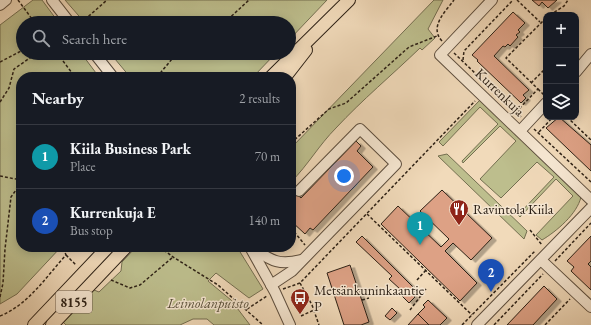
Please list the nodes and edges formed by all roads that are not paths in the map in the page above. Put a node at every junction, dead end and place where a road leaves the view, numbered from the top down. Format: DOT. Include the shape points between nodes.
graph roads {
  1 [pos="6,0"];
  2 [pos="52,0"];
  3 [pos="349,0"];
  4 [pos="492,0"];
  5 [pos="0,5"];
  6 [pos="65,16"];
  7 [pos="333,16"];
  8 [pos="296,52"];
  9 [pos="591,54"];
  10 [pos="100,60"];
  11 [pos="288,60"];
  12 [pos="588,65"];
  13 [pos="579,70"];
  14 [pos="109,72"];
  15 [pos="276,72"];
  16 [pos="289,72"];
  17 [pos="543,106"];
  18 [pos="520,131"];
  19 [pos="299,191"];
  20 [pos="591,200"];
  21 [pos="591,208"];
  22 [pos="103,252"];
  23 [pos="121,252"];
  24 [pos="253,252"];
  25 [pos="258,252"];
  26 [pos="301,260"];
  27 [pos="541,260"];
  28 [pos="273,289"];
  29 [pos="591,307"];
  30 [pos="34,325"];
  31 [pos="52,325"];
  32 [pos="290,325"];
  33 [pos="477,325"];
  1 -- 5 [label="street"];
  2 -- 6 [label="street"];
  3 -- 7 [label="main road"];
  4 -- 18 [label="street, Kurrenkuja" via="444,51 481,94"];
  7 -- 8 [label="main road"];
  7 -- 16 [label="main road"];
  9 -- 12 [label="street"];
  10 -- 14 [label="street"];
  11 -- 15 [label="main road"];
  12 -- 13 [label="street"];
  17 -- 18 [label="street"];
  18 -- 20 [label="street, Kurrenkuja"];
  19 -- 26 [label="street" via="360,130 396,164"];
  21 -- 27 [label="street"];
  22 -- 30 [label="main road, 8155"];
  23 -- 31 [label="main road, 8155"];
  24 -- 28 [label="street"];
  25 -- 26 [label="street" via="274,262 287,264"];
  26 -- 28 [label="street"];
  27 -- 29 [label="street"];
  27 -- 33 [label="street"];
  28 -- 32 [label="street"];
}
